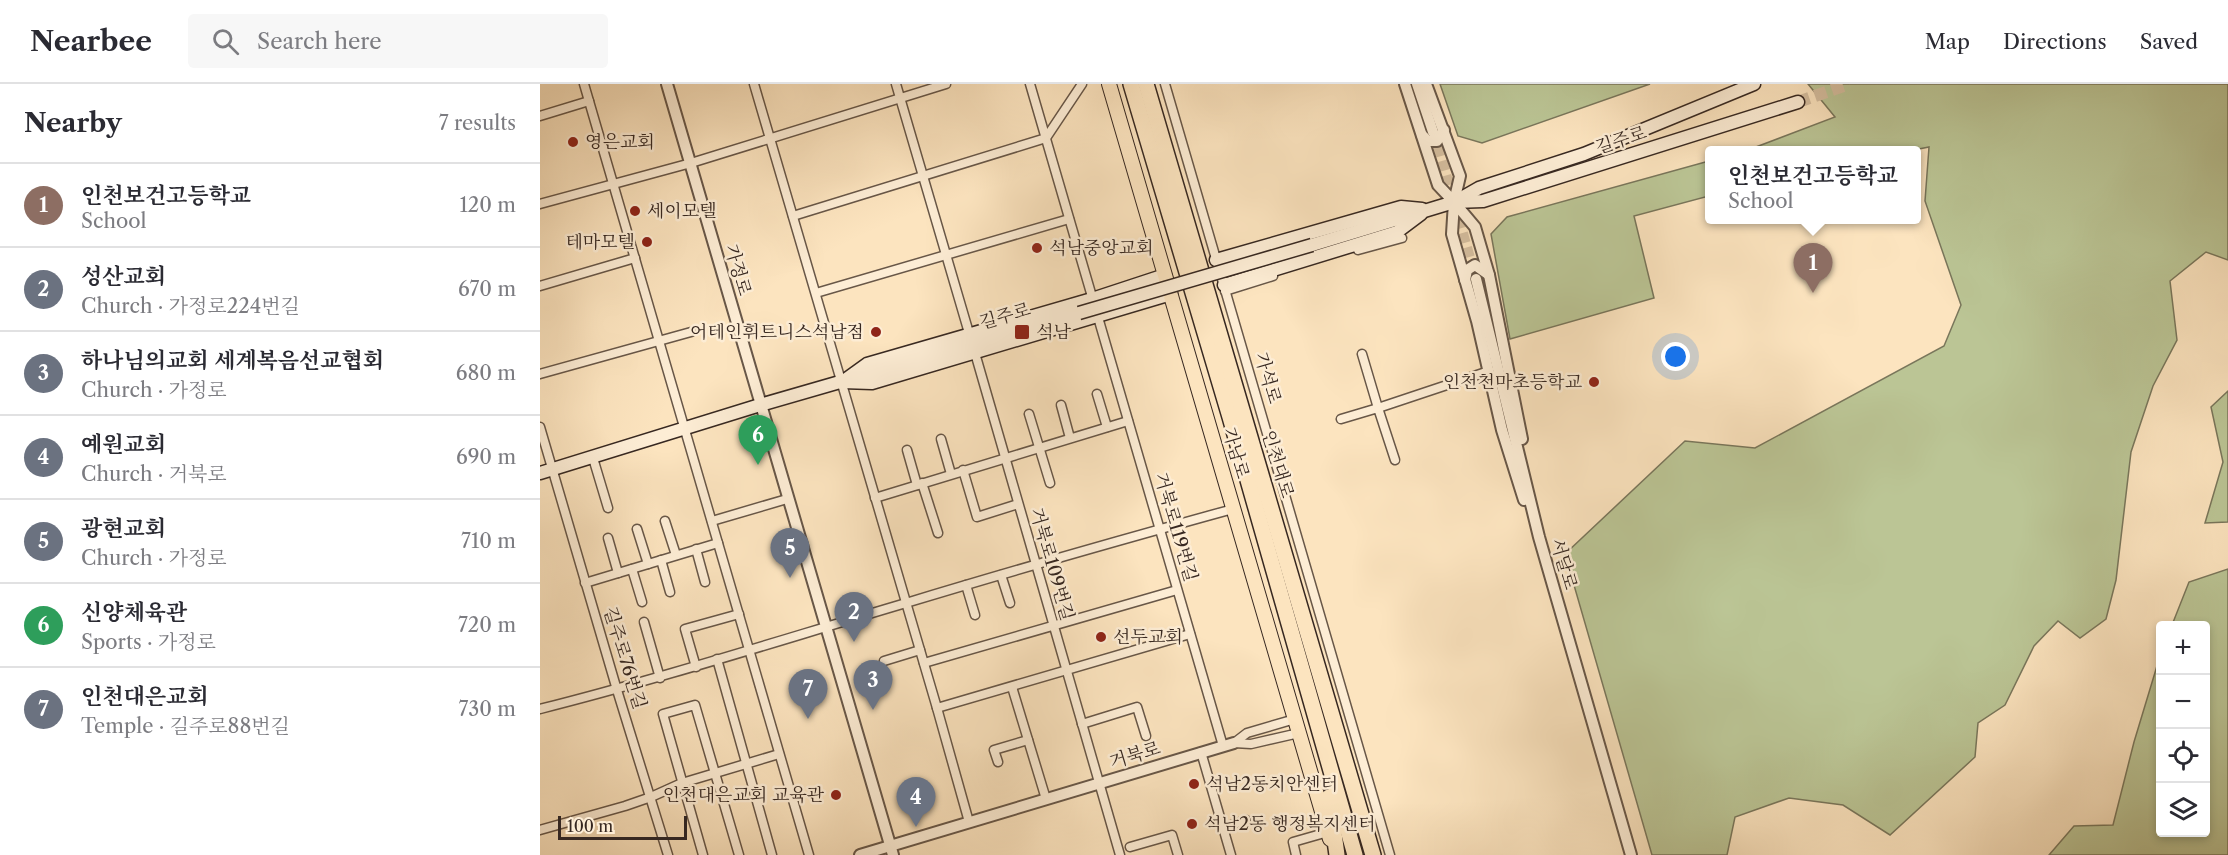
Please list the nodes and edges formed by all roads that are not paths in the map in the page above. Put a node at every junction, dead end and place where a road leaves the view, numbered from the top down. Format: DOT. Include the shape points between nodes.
graph roads {
  1 [pos="584,84"];
  2 [pos="667,84"];
  3 [pos="754,84"];
  4 [pos="896,84"];
  5 [pos="946,84"];
  6 [pos="1030,84"];
  7 [pos="1082,84"];
  8 [pos="1109,84"];
  9 [pos="1131,84"];
  10 [pos="1146,84"];
  11 [pos="1165,84"];
  12 [pos="1406,84"];
  13 [pos="1417,84"];
  14 [pos="1426,84"];
  15 [pos="1754,84"];
  16 [pos="900,99"];
  17 [pos="589,101"];
  18 [pos="1798,102"];
  19 [pos="540,116"];
  20 [pos="1439,131"];
  21 [pos="1422,135"];
  22 [pos="1046,138"];
  23 [pos="771,139"];
  24 [pos="691,163"];
  25 [pos="923,176"];
  26 [pos="614,184"];
  27 [pos="1454,202"];
  28 [pos="540,204"];
  29 [pos="1426,210"];
  30 [pos="793,216"];
  31 [pos="1069,219"];
  32 [pos="1402,238"];
  33 [pos="945,255"];
  34 [pos="635,258"];
  35 [pos="1216,260"];
  36 [pos="1165,275"];
  37 [pos="1490,275"];
  38 [pos="1471,280"];
  39 [pos="540,286"];
  40 [pos="1224,288"];
  41 [pos="816,293"];
  42 [pos="1171,294"];
  43 [pos="1092,299"];
  44 [pos="1098,317"];
  45 [pos="691,332"];
  46 [pos="969,333"];
  47 [pos="659,341"];
  48 [pos="975,353"];
  49 [pos="1362,354"];
  50 [pos="1489,371"];
  51 [pos="540,374"];
  52 [pos="842,382"];
  53 [pos="1097,394"];
  54 [pos="760,405"];
  55 [pos="1061,405"];
  56 [pos="1378,408"];
  57 [pos="1029,414"];
  58 [pos="1341,419"];
  59 [pos="1128,421"];
  60 [pos="540,427"];
  61 [pos="1107,427"];
  62 [pos="685,429"];
  63 [pos="1070,438"];
  64 [pos="941,440"];
  65 [pos="1038,447"];
  66 [pos="907,450"];
  67 [pos="1004,457"];
  68 [pos="593,458"];
  69 [pos="1395,460"];
  70 [pos="553,470"];
  71 [pos="963,470"];
  72 [pos="540,474"];
  73 [pos="951,474"];
  74 [pos="1050,483"];
  75 [pos="920,484"];
  76 [pos="876,498"];
  77 [pos="788,499"];
  78 [pos="1018,504"];
  79 [pos="608,508"];
  80 [pos="1233,509"];
  81 [pos="665,521"];
  82 [pos="712,521"];
  83 [pos="637,529"];
  84 [pos="1161,529"];
  85 [pos="938,533"];
  86 [pos="1539,537"];
  87 [pos="608,538"];
  88 [pos="718,543"];
  89 [pos="696,549"];
  90 [pos="676,555"];
  91 [pos="661,560"];
  92 [pos="648,564"];
  93 [pos="1035,565"];
  94 [pos="632,569"];
  95 [pos="618,573"];
  96 [pos="1001,575"];
  97 [pos="705,582"];
  98 [pos="585,583"];
  99 [pos="966,585"];
  100 [pos="1177,590"];
  101 [pos="670,592"];
  102 [pos="642,602"];
  103 [pos="906,603"];
  104 [pos="1010,603"];
  105 [pos="739,614"];
  106 [pos="975,615"];
  107 [pos="644,622"];
  108 [pos="1053,625"];
  109 [pos="825,627"];
  110 [pos="1190,634"];
  111 [pos="749,650"];
  112 [pos="920,650"];
  113 [pos="717,659"];
  114 [pos="884,661"];
  115 [pos="924,663"];
  116 [pos="696,667"];
  117 [pos="1066,671"];
  118 [pos="660,678"];
  119 [pos="1012,687"];
  120 [pos="617,690"];
  121 [pos="938,708"];
  122 [pos="540,709"];
  123 [pos="1295,719"];
  124 [pos="1082,724"];
  125 [pos="1318,732"];
  126 [pos="1299,733"];
  127 [pos="1146,736"];
  128 [pos="1028,740"];
  129 [pos="1229,745"];
  130 [pos="1201,752"];
  131 [pos="779,754"];
  132 [pos="998,762"];
  133 [pos="746,764"];
  134 [pos="716,773"];
  135 [pos="682,783"];
  136 [pos="1099,783"];
  137 [pos="651,797"];
  138 [pos="1046,799"];
  139 [pos="1363,817"];
  140 [pos="1246,820"];
  141 [pos="969,822"];
  142 [pos="1223,828"];
  143 [pos="540,830"];
  144 [pos="1328,832"];
  145 [pos="1130,847"];
  146 [pos="892,850"];
  147 [pos="668,855"];
  148 [pos="703,855"];
  149 [pos="739,855"];
  150 [pos="772,855"];
  151 [pos="809,855"];
  152 [pos="860,855"];
  153 [pos="1120,855"];
  154 [pos="1178,855"];
  155 [pos="1231,855"];
  156 [pos="1296,855"];
  157 [pos="1336,855"];
  158 [pos="1355,855"];
  159 [pos="1373,855"];
  160 [pos="1379,855"];
  161 [pos="1390,855"];
  162 [pos="1631,855"];
  1 -- 17 [label="street"];
  2 -- 24 [label="street, 가정로"];
  3 -- 23 [label="street"];
  4 -- 16 [label="street"];
  5 -- 16 [label="street"];
  6 -- 22 [label="street, 거북로119번길"];
  7 -- 22 [label="street"];
  8 -- 36 [label="main road, 가남로"];
  9 -- 125 [label="highway, 인천대로"];
  10 -- 139 [label="highway, 인천대로"];
  11 -- 35 [label="street, 가석로"];
  12 -- 21 [label="street"];
  13 -- 20 [label="street"];
  14 -- 20 [label="street"];
  15 -- 27 [label="main road, 길주로" via="1584,154 1479,188"];
  16 -- 23 [label="street"];
  16 -- 25 [label="street"];
  17 -- 19 [label="street"];
  17 -- 26 [label="street"];
  18 -- 27 [label="main road, 길주로" via="1483,201"];
  20 -- 21 [label="street" via="1437,141 1428,141"];
  20 -- 27 [label="street" via="1460,177"];
  21 -- 27 [label="street" via="1438,185"];
  22 -- 25 [label="street"];
  22 -- 31 [label="street, 거북로119번길"];
  23 -- 24 [label="street"];
  23 -- 30 [label="street"];
  24 -- 26 [label="street"];
  24 -- 54 [label="street, 가정로"];
  25 -- 30 [label="street"];
  25 -- 33 [label="street"];
  26 -- 28 [label="street"];
  26 -- 34 [label="street"];
  27 -- 29 [label="main road, 길주로"];
  27 -- 37 [label="street" via="1475,227"];
  27 -- 38 [label="street" via="1452,234"];
  29 -- 35 [label="main road, 길주로" via="1401,207"];
  29 -- 40 [label="main road, 길주로" via="1397,232"];
  29 -- 52 [label="main road, 길주로, bridge"];
  30 -- 41 [label="street"];
  31 -- 33 [label="street"];
  31 -- 43 [label="street, 거북로119번길"];
  32 -- 40 [label="street"];
  33 -- 41 [label="street"];
  33 -- 46 [label="street"];
  34 -- 39 [label="street"];
  34 -- 47 [label="street"];
  35 -- 40 [label="street, 가석로"];
  36 -- 42 [label="main road, 가남로"];
  36 -- 43 [label="main road"];
  37 -- 38 [label="street" via="1475,265 1467,270"];
  37 -- 86 [label="street"];
  38 -- 50 [label="street"];
  38 -- 86 [label="street, 서달로"];
  40 -- 161 [label="street, 가석로"];
  41 -- 52 [label="street"];
  42 -- 44 [label="main road"];
  42 -- 80 [label="main road, 가남로"];
  43 -- 44 [label="street, 거북로119번길"];
  43 -- 46 [label="main road"];
  44 -- 48 [label="main road"];
  44 -- 59 [label="street, 거북로119번길"];
  45 -- 47 [label="street"];
  46 -- 52 [label="main road" via="867,364"];
  47 -- 51 [label="street"];
  47 -- 62 [label="street"];
  48 -- 52 [label="main road" via="872,383"];
  48 -- 67 [label="street, 거북로109번길"];
  49 -- 56 [label="street"];
  50 -- 56 [label="street"];
  50 -- 86 [label="street" via="1508,454"];
  52 -- 54 [label="main road, 길주로"];
  52 -- 76 [label="street"];
  53 -- 61 [label="street"];
  54 -- 62 [label="main road, 길주로"];
  54 -- 77 [label="street, 가정로"];
  55 -- 63 [label="street"];
  56 -- 58 [label="street"];
  56 -- 69 [label="street"];
  57 -- 65 [label="street"];
  59 -- 61 [label="street"];
  59 -- 84 [label="street, 거북로119번길"];
  60 -- 70 [label="street, 길주로76번길"];
  61 -- 63 [label="street"];
  62 -- 68 [label="main road, 길주로"];
  62 -- 82 [label="street"];
  63 -- 65 [label="street"];
  64 -- 73 [label="street"];
  65 -- 67 [label="street"];
  65 -- 74 [label="street"];
  66 -- 75 [label="street"];
  67 -- 71 [label="street"];
  67 -- 78 [label="street, 거북로109번길"];
  68 -- 70 [label="main road, 길주로"];
  68 -- 79 [label="street"];
  70 -- 72 [label="main road, 길주로"];
  70 -- 98 [label="street, 길주로76번길"];
  71 -- 73 [label="street"];
  71 -- 78 [label="street" via="977,517"];
  73 -- 75 [label="street"];
  75 -- 76 [label="street"];
  75 -- 85 [label="street"];
  76 -- 103 [label="street"];
  77 -- 82 [label="street"];
  77 -- 109 [label="street, 가정로"];
  78 -- 93 [label="street, 거북로109번길"];
  80 -- 84 [label="street"];
  80 -- 123 [label="main road, 가남로"];
  81 -- 90 [label="street"];
  82 -- 88 [label="street"];
  83 -- 92 [label="street"];
  84 -- 93 [label="street"];
  84 -- 100 [label="street, 거북로119번길"];
  86 -- 162 [label="street, 서달로"];
  87 -- 95 [label="street"];
  88 -- 89 [label="street"];
  88 -- 105 [label="street"];
  89 -- 90 [label="street"];
  89 -- 97 [label="street"];
  90 -- 91 [label="street"];
  91 -- 92 [label="street"];
  91 -- 101 [label="street"];
  92 -- 94 [label="street"];
  93 -- 96 [label="street"];
  93 -- 108 [label="street, 거북로109번길"];
  94 -- 95 [label="street"];
  94 -- 102 [label="street"];
  95 -- 98 [label="street"];
  96 -- 99 [label="street"];
  96 -- 104 [label="street"];
  98 -- 120 [label="street, 길주로76번길"];
  99 -- 103 [label="street"];
  99 -- 106 [label="street"];
  100 -- 108 [label="street"];
  100 -- 110 [label="street, 거북로119번길"];
  103 -- 109 [label="street"];
  103 -- 112 [label="street"];
  105 -- 111 [label="street"];
  105 -- 116 [label="street" via="686,629"];
  107 -- 118 [label="street"];
  108 -- 115 [label="street"];
  108 -- 117 [label="street, 거북로109번길"];
  109 -- 111 [label="street"];
  109 -- 146 [label="street, 가정로"];
  110 -- 117 [label="street"];
  110 -- 129 [label="street, 거북로119번길"];
  111 -- 113 [label="street"];
  111 -- 131 [label="street"];
  112 -- 114 [label="street"];
  112 -- 115 [label="street"];
  113 -- 116 [label="street"];
  113 -- 133 [label="street"];
  115 -- 121 [label="street"];
  116 -- 118 [label="street"];
  117 -- 119 [label="street"];
  117 -- 124 [label="street, 거북로109번길"];
  118 -- 120 [label="street"];
  119 -- 121 [label="street"];
  119 -- 128 [label="street"];
  120 -- 122 [label="street"];
  120 -- 137 [label="street, 길주로76번길"];
  121 -- 141 [label="street"];
  123 -- 126 [label="main road, 가남로"];
  123 -- 129 [label="street" via="1247,732"];
  124 -- 127 [label="street, 거북로" via="1137,707"];
  124 -- 136 [label="street, 거북로109번길"];
  125 -- 157 [label="highway"];
  125 -- 158 [label="highway, 인천대로"];
  126 -- 129 [label="street"];
  126 -- 144 [label="main road, 가남로"];
  128 -- 132 [label="street" via="994,750"];
  128 -- 138 [label="street"];
  129 -- 130 [label="street, 거북로"];
  130 -- 136 [label="street, 거북로"];
  130 -- 142 [label="street"];
  131 -- 133 [label="street"];
  131 -- 151 [label="street"];
  133 -- 134 [label="street"];
  133 -- 150 [label="street"];
  134 -- 135 [label="street"];
  134 -- 135 [label="street" via="695,705 663,714"];
  134 -- 149 [label="street"];
  135 -- 137 [label="street"];
  135 -- 148 [label="street"];
  136 -- 138 [label="street, 거북로"];
  136 -- 153 [label="street, 거북로109번길"];
  137 -- 143 [label="street"];
  137 -- 147 [label="street, 길주로76번길"];
  138 -- 141 [label="street, 거북로"];
  139 -- 159 [label="highway, 인천대로"];
  139 -- 160 [label="highway"];
  140 -- 142 [label="street"];
  141 -- 146 [label="street, 거북로"];
  142 -- 155 [label="street"];
  144 -- 156 [label="street" via="1293,842"];
  144 -- 157 [label="main road, 가남로"];
  145 -- 154 [label="street" via="1172,835"];
  146 -- 152 [label="street, 거북로"];
}
